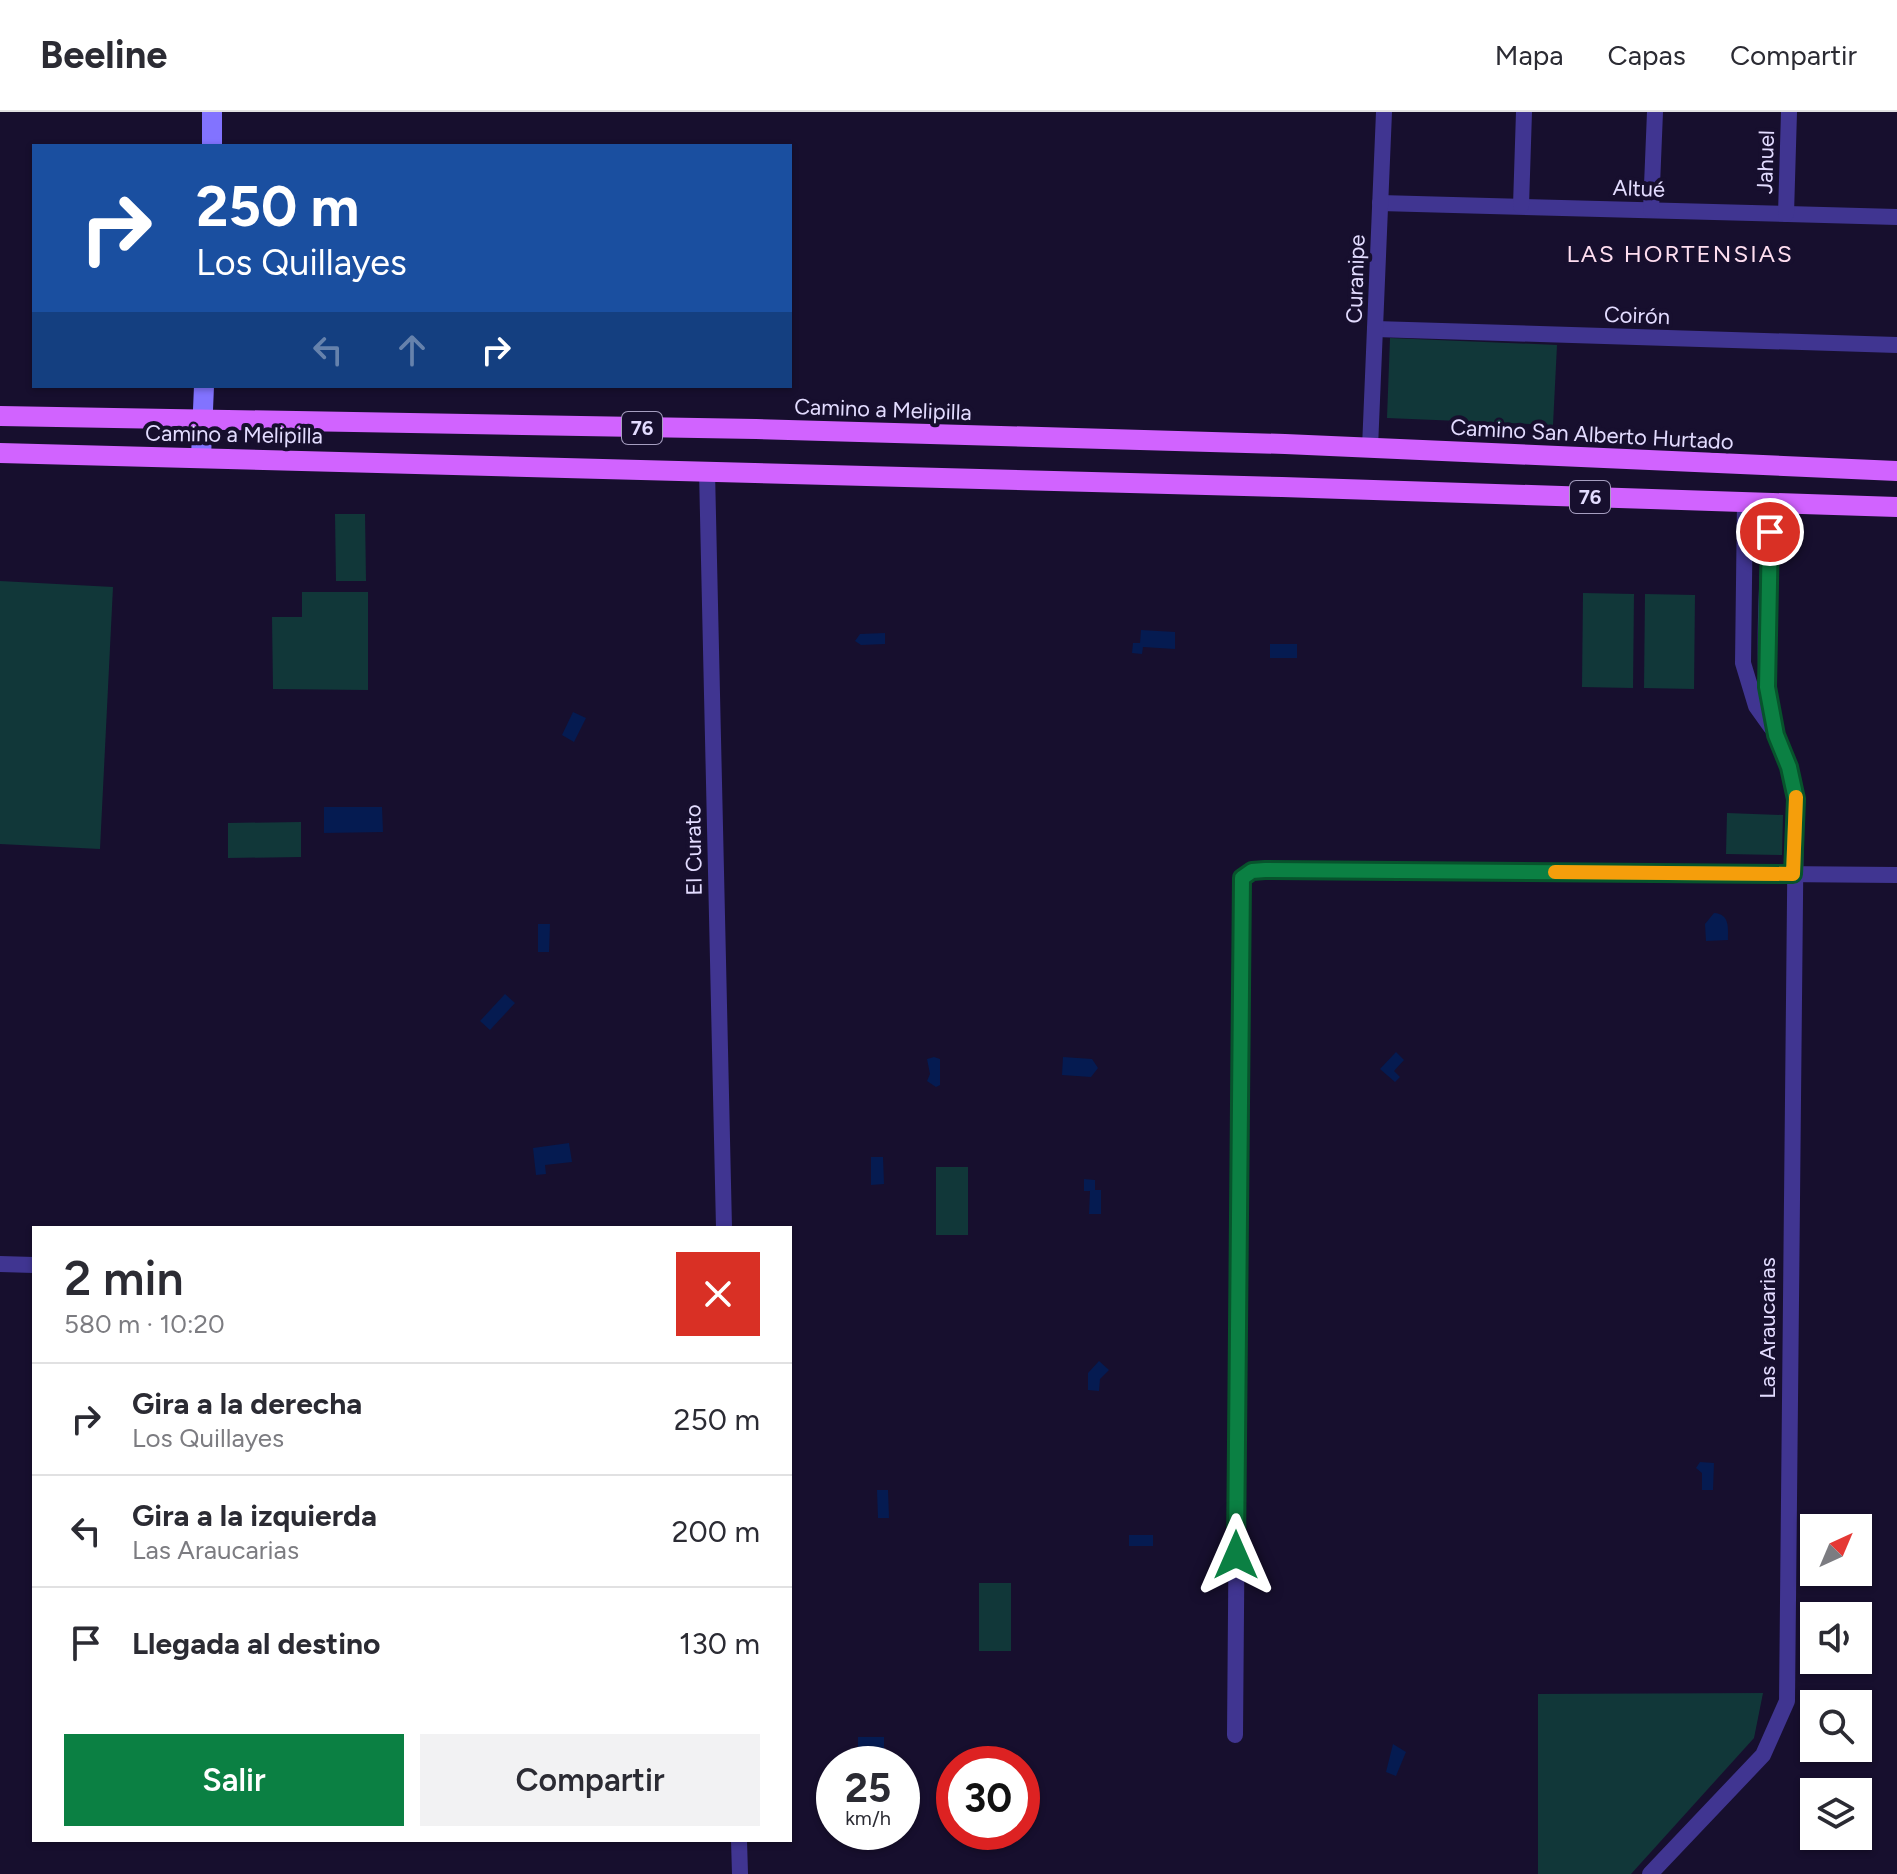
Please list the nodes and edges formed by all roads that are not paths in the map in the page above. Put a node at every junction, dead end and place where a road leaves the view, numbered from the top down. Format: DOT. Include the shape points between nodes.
graph roads {
  1 [pos="212,112"];
  2 [pos="1384,112"];
  3 [pos="1524,112"];
  4 [pos="1655,112"];
  5 [pos="1789,112"];
  6 [pos="212,144"];
  7 [pos="1380,203"];
  8 [pos="1521,206"];
  9 [pos="1651,210"];
  10 [pos="1786,214"];
  11 [pos="1897,217"];
  12 [pos="1375,329"];
  13 [pos="1897,345"];
  14 [pos="204,388"];
  15 [pos="0,416"];
  16 [pos="203,422"];
  17 [pos="1285,444"];
  18 [pos="1370,448"];
  19 [pos="0,453"];
  20 [pos="201,457"];
  21 [pos="707,471"];
  22 [pos="1897,471"];
  23 [pos="1745,502"];
  24 [pos="1771,503"];
  25 [pos="1897,507"];
  26 [pos="1776,735"];
  27 [pos="1793,874"];
  28 [pos="1897,875"];
  29 [pos="724,1226"];
  30 [pos="0,1264"];
  31 [pos="32,1265"];
  32 [pos="1235,1735"];
  33 [pos="739,1842"];
  34 [pos="740,1874"];
  35 [pos="1650,1874"];
  1 -- 6 [label="street"];
  2 -- 7 [label="street, Curanipe"];
  3 -- 8 [label="street"];
  4 -- 9 [label="street"];
  5 -- 10 [label="street, Jahuel"];
  7 -- 8 [label="street, Altué"];
  7 -- 12 [label="street, Curanipe"];
  8 -- 9 [label="street, Altué"];
  9 -- 10 [label="street, Altué"];
  10 -- 11 [label="street, Altué"];
  12 -- 13 [label="street, Coirón"];
  12 -- 18 [label="street, Curanipe"];
  14 -- 16 [label="street"];
  15 -- 16 [label="main road, Camino a Melipilla / 76"];
  16 -- 17 [label="main road, Camino a Melipilla / 76" via="756,429"];
  16 -- 20 [label="street"];
  17 -- 18 [label="main road, Camino San Alberto Hurtado / 76"];
  18 -- 22 [label="main road, Camino San Alberto Hurtado / 76"];
  19 -- 20 [label="main road, Camino a Melipilla / 76"];
  20 -- 21 [label="main road, Camino a Melipilla / 76"];
  21 -- 23 [label="main road, Camino a Melipilla / 76"];
  21 -- 29 [label="street, El Curato"];
  23 -- 24 [label="main road, 76"];
  23 -- 26 [label="street, Las Araucarias" via="1743,663 1756,706"];
  24 -- 25 [label="main road, 76"];
  24 -- 26 [label="street, Las Araucarias" via="1767,687"];
  26 -- 27 [label="street, Las Araucarias" via="1796,799"];
  27 -- 28 [label="street"];
  27 -- 32 [label="street" via="1252,871 1240,884"];
  27 -- 35 [label="street, Las Araucarias" via="1787,1701 1763,1755"];
  30 -- 31 [label="street"];
  33 -- 34 [label="street"];
}
